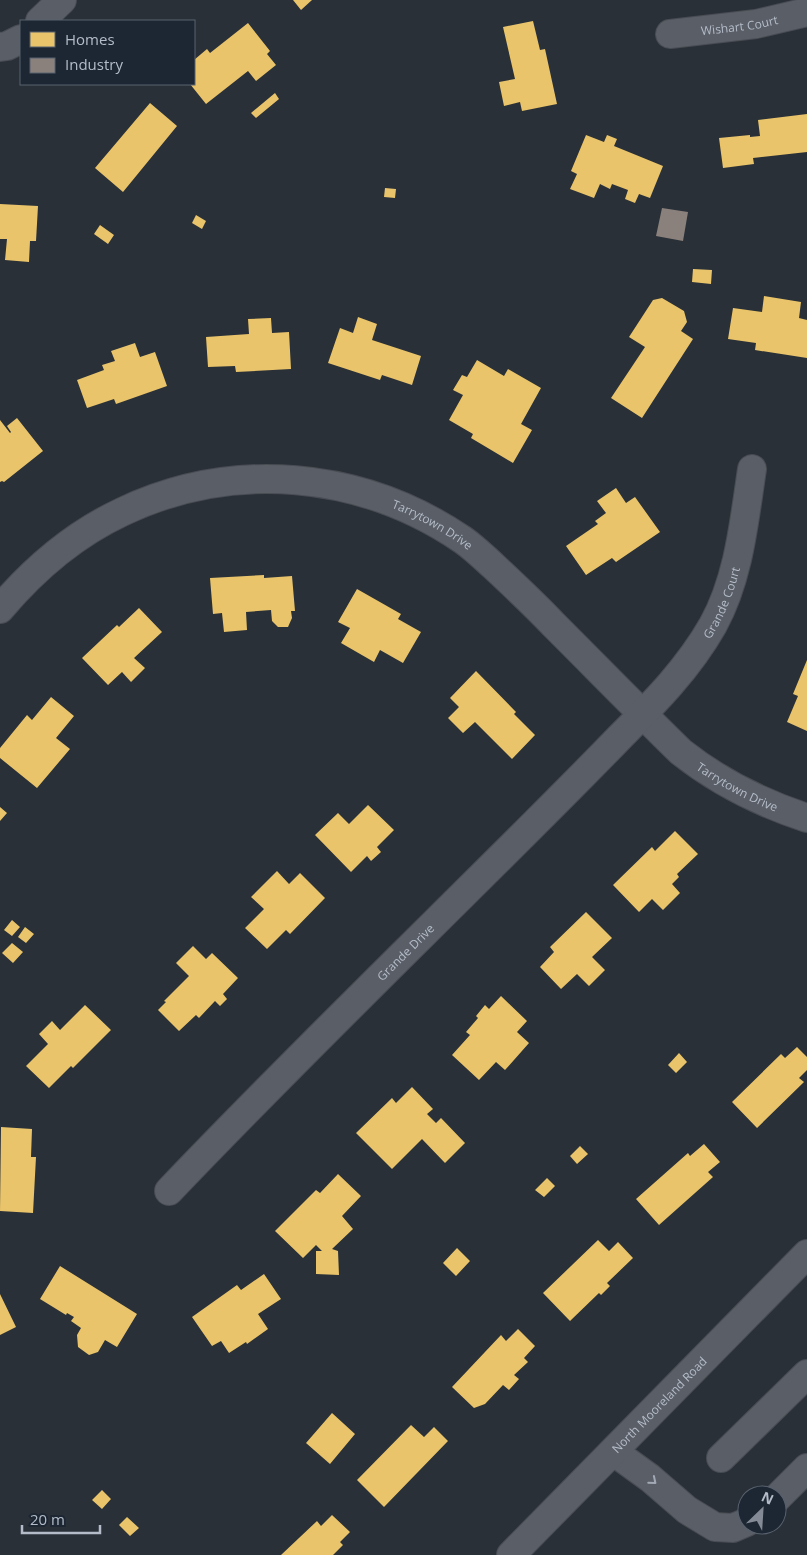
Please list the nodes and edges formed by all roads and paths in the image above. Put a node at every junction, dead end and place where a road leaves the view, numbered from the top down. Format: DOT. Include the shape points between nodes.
graph roads {
  1 [pos="62,0"];
  2 [pos="807,12"];
  3 [pos="41,20"];
  4 [pos="670,34"];
  5 [pos="20,40"];
  6 [pos="0,47"];
  7 [pos="752,469"];
  8 [pos="1,604"];
  9 [pos="643,714"];
  10 [pos="807,818"];
  11 [pos="169,1191"];
  12 [pos="804,1265"];
  13 [pos="807,1374"];
  14 [pos="614,1452"];
  15 [pos="721,1458"];
  16 [pos="807,1468"];
  17 [pos="787,1488"];
  18 [pos="737,1527"];
  19 [pos="511,1555"];
  1 -- 3 [label="street"];
  2 -- 4 [label="street, Wishart Court" via="756,24"];
  5 -- 6 [label="street"];
  7 -- 9 [label="street, Grande Court" via="739,551 725,600 695,655"];
  8 -- 9 [label="street, Tarrytown Drive" via="66,546 97,525 153,499 223,482 264,479 308,481 366,493 411,509 463,540 538,609"];
  9 -- 10 [label="street, Tarrytown Drive" via="704,770 748,795"];
  9 -- 11 [label="street, Grande Drive"];
  12 -- 14 [label="street, North Mooreland Road"];
  13 -- 15 [label="street"];
  14 -- 18 [label="street, one-way" via="687,1510 715,1527"];
  14 -- 19 [label="street, North Mooreland Road"];
  16 -- 17 [label="street"];
}
